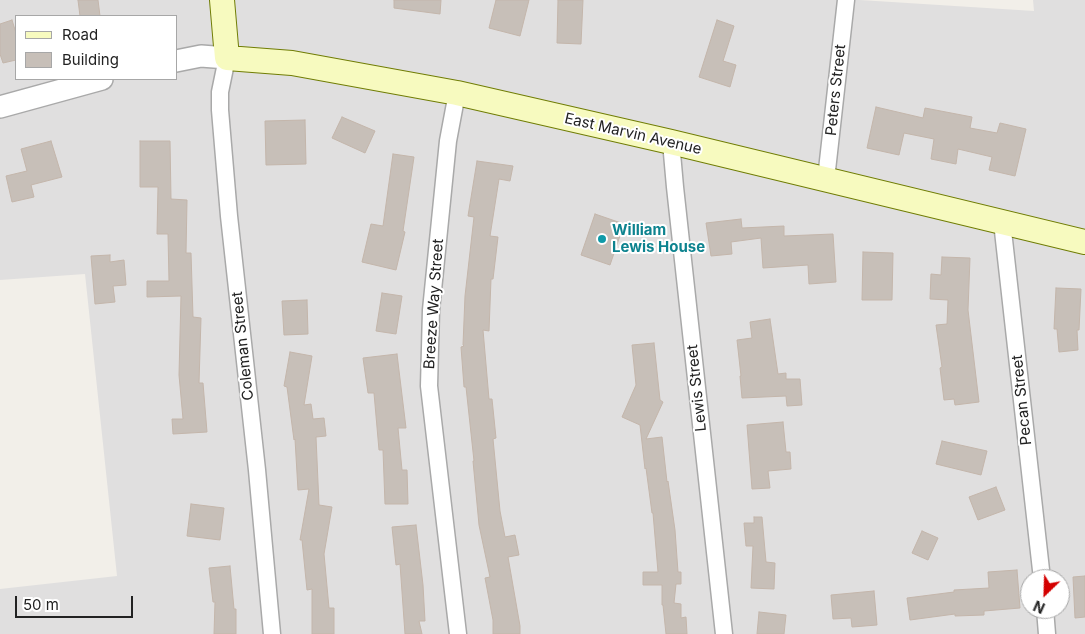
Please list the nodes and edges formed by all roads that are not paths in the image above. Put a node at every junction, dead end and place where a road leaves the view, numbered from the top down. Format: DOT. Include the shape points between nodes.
graph roads {
  1 [pos="222,0"];
  2 [pos="846,0"];
  3 [pos="227,58"];
  4 [pos="178,61"];
  5 [pos="98,80"];
  6 [pos="458,93"];
  7 [pos="0,107"];
  8 [pos="671,142"];
  9 [pos="826,179"];
  10 [pos="1002,222"];
  11 [pos="1085,242"];
  12 [pos="1041,569"];
  13 [pos="1046,619"];
  14 [pos="272,634"];
  15 [pos="458,634"];
  16 [pos="724,634"];
  17 [pos="1047,634"];
  1 -- 3 [label="main road"];
  2 -- 9 [label="street, Peters Street"];
  3 -- 4 [label="street, East Marvin Avenue" via="201,56"];
  3 -- 6 [label="main road, East Marvin Avenue" via="292,63"];
  3 -- 14 [label="street, Coleman Street" via="220,110"];
  5 -- 7 [label="street"];
  6 -- 8 [label="main road, East Marvin Avenue"];
  6 -- 15 [label="street, Breeze Way Street" via="448,141 431,310 429,386"];
  8 -- 9 [label="main road, East Marvin Avenue"];
  8 -- 16 [label="street, Lewis Street"];
  9 -- 10 [label="main road, East Marvin Avenue"];
  10 -- 11 [label="main road, East Marvin Avenue"];
  10 -- 12 [label="street, Pecan Street"];
  13 -- 17 [label="street"];
}
